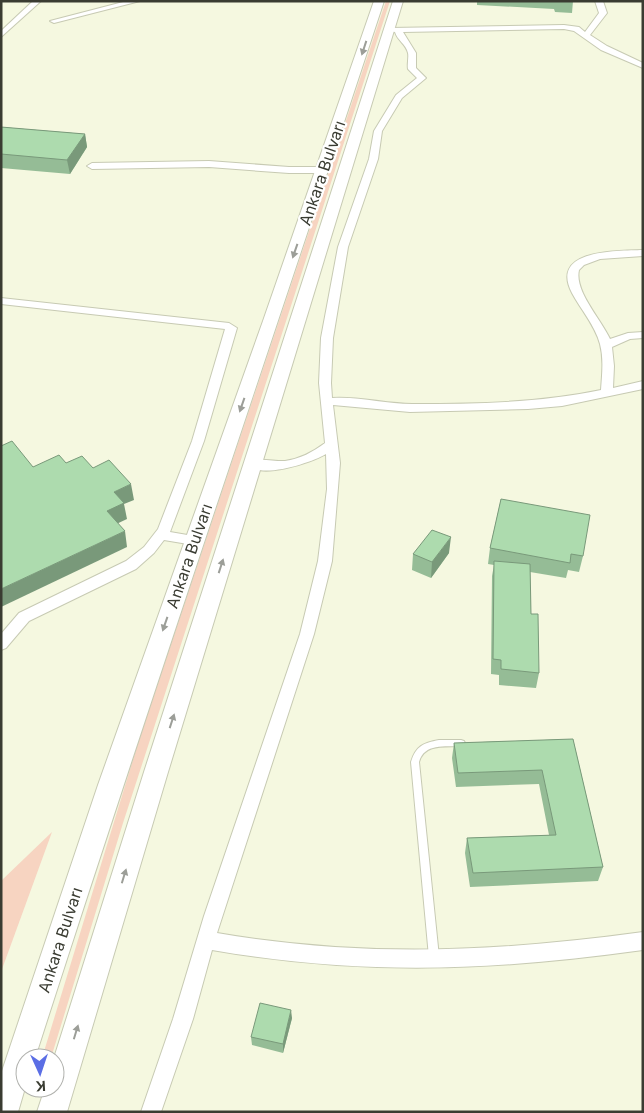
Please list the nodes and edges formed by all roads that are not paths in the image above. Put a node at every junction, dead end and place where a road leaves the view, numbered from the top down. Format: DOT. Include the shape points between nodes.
graph roads {
  1 [pos="38,1"];
  2 [pos="137,1"];
  3 [pos="379,1"];
  4 [pos="398,1"];
  5 [pos="599,1"];
  6 [pos="598,19"];
  7 [pos="54,21"];
  8 [pos="564,27"];
  9 [pos="394,30"];
  10 [pos="1,36"];
  11 [pos="586,36"];
  12 [pos="643,66"];
  13 [pos="92,166"];
  14 [pos="323,170"];
  15 [pos="643,253"];
  16 [pos="1,301"];
  17 [pos="643,335"];
  18 [pos="606,345"];
  19 [pos="643,385"];
  20 [pos="607,393"];
  21 [pos="327,402"];
  22 [pos="330,444"];
  23 [pos="253,464"];
  24 [pos="161,535"];
  25 [pos="194,540"];
  26 [pos="1,644"];
  27 [pos="466,743"];
  28 [pos="206,940"];
  29 [pos="643,941"];
  30 [pos="435,959"];
  31 [pos="3,1112"];
  32 [pos="52,1112"];
  33 [pos="152,1112"];
  1 -- 10 [label="street"];
  2 -- 7 [label="street"];
  3 -- 14 [label="main road, Ankara Bulvarı, one-way"];
  4 -- 9 [label="main road, Ankara Bulvarı"];
  5 -- 6 [label="street" via="603,12"];
  6 -- 8 [label="street"];
  6 -- 11 [label="street"];
  8 -- 9 [label="street"];
  8 -- 11 [label="street" via="576,29"];
  9 -- 21 [label="street" via="406,41 412,53 412,69 422,78 397,98 374,141 375,161 343,247 333,298 327,338"];
  9 -- 23 [label="main road, Ankara Bulvarı"];
  11 -- 12 [label="street"];
  13 -- 14 [label="street" via="209,164"];
  14 -- 25 [label="main road, Ankara Bulvarı, one-way"];
  15 -- 18 [label="street" via="587,259 575,267 572,276 576,288"];
  16 -- 24 [label="street" via="231,328 198,441"];
  17 -- 18 [label="street" via="628,336"];
  18 -- 20 [label="street"];
  19 -- 20 [label="street"];
  20 -- 21 [label="street" via="562,402 483,407 410,408"];
  21 -- 22 [label="street"];
  22 -- 23 [label="street" via="303,462 283,466"];
  22 -- 28 [label="street" via="334,489 317,595"];
  32 -- 23 [label="main road, Ankara Bulvarı, one-way"];
  24 -- 25 [label="street"];
  24 -- 26 [label="street" via="131,565 24,617"];
  25 -- 31 [label="main road, Ankara Bulvarı, one-way"];
  27 -- 30 [label="lane" via="427,745 416,754"];
  28 -- 30 [label="street" via="293,954"];
  28 -- 33 [label="street"];
  29 -- 30 [label="street" via="522,955"];
}
